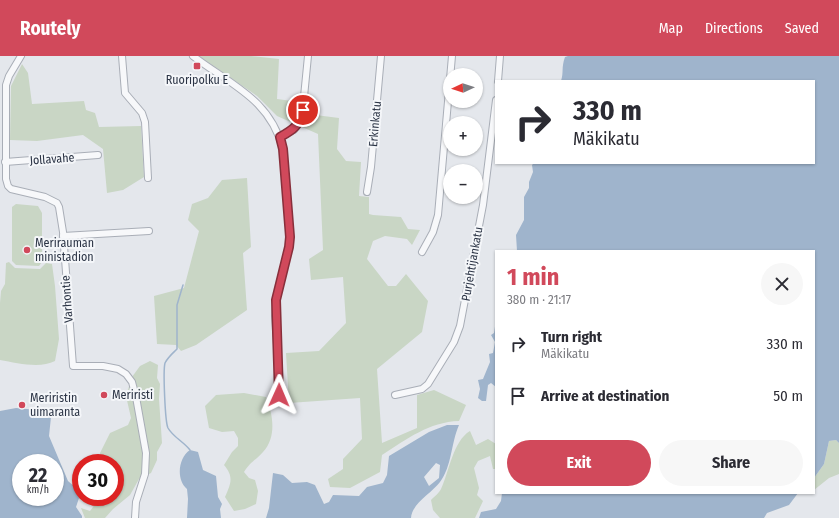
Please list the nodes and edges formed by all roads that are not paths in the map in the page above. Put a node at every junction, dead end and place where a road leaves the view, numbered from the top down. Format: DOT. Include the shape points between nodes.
graph roads {
  1 [pos="20,56"];
  2 [pos="122,56"];
  3 [pos="193,56"];
  4 [pos="308,56"];
  5 [pos="381,56"];
  6 [pos="452,56"];
  7 [pos="500,56"];
  8 [pos="498,80"];
  9 [pos="495,108"];
  10 [pos="280,137"];
  11 [pos="98,155"];
  12 [pos="5,162"];
  13 [pos="148,178"];
  14 [pos="367,192"];
  15 [pos="149,230"];
  16 [pos="63,236"];
  17 [pos="422,252"];
  18 [pos="279,395"];
  19 [pos="395,395"];
  20 [pos="135,518"];
  1 -- 12 [label="street, Varhontie" via="6,85"];
  2 -- 13 [label="street" via="125,92 138,107 144,122"];
  3 -- 10 [label="street" via="254,100 266,112"];
  4 -- 10 [label="street" via="302,117 294,130"];
  5 -- 14 [label="street, Erkinkatu"];
  6 -- 17 [label="street" via="438,215 433,232"];
  7 -- 8 [label="street"];
  9 -- 19 [label="street, Purjehtijankatu" via="482,205 457,335 428,384 422,389"];
  10 -- 18 [label="street" via="290,237 276,300"];
  11 -- 12 [label="street, Jollavahe"];
  12 -- 16 [label="street, Varhontie" via="6,179 11,189 46,197 58,203"];
  15 -- 16 [label="street"];
  16 -- 20 [label="street, Varhontie" via="73,366 118,369 132,382 136,397 146,453 145,474 136,502"];
}
